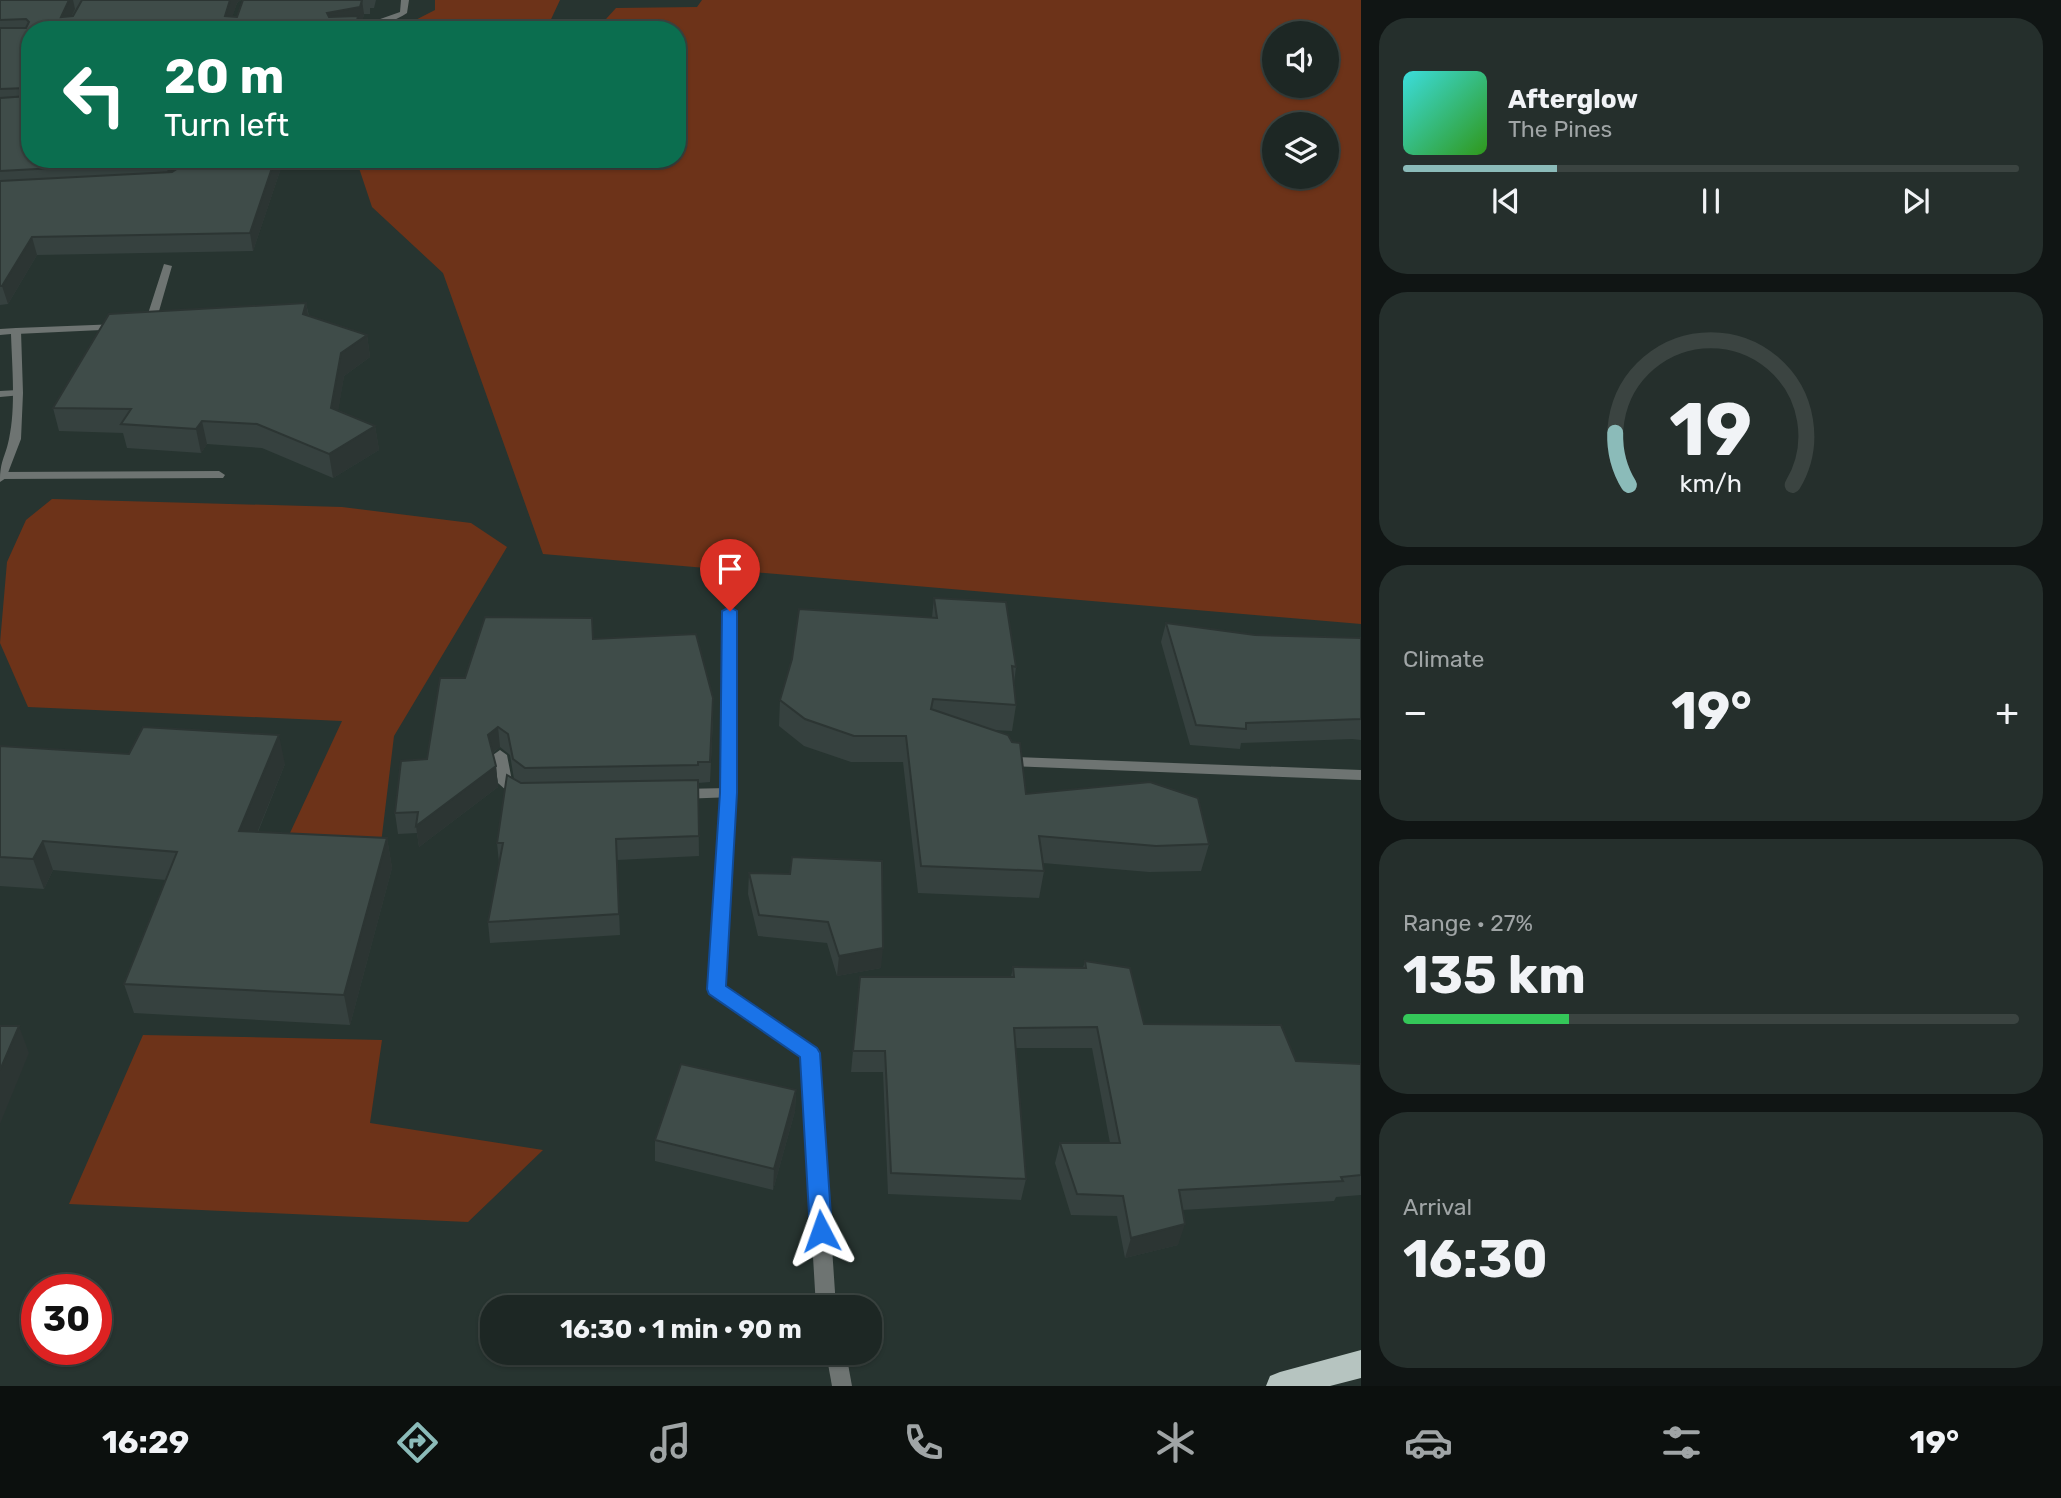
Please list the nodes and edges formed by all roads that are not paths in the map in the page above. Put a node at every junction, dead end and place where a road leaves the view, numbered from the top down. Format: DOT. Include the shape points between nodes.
graph roads {
  1 [pos="405,0"];
  2 [pos="387,21"];
  3 [pos="167,266"];
  4 [pos="16,331"];
  5 [pos="0,332"];
  6 [pos="18,393"];
  7 [pos="0,394"];
  8 [pos="219,475"];
  9 [pos="0,477"];
  10 [pos="730,611"];
  11 [pos="500,755"];
  12 [pos="1013,762"];
  13 [pos="1361,775"];
  14 [pos="728,793"];
  15 [pos="660,794"];
  16 [pos="537,796"];
  17 [pos="825,1295"];
  18 [pos="1361,1364"];
  19 [pos="838,1365"];
  20 [pos="842,1386"];
  21 [pos="1280,1386"];
  1 -- 2 [label="street" via="404,13"];
  3 -- 4 [label="street" via="150,326"];
  4 -- 5 [label="street"];
  4 -- 6 [label="street"];
  6 -- 7 [label="street"];
  6 -- 9 [label="street" via="15,439"];
  8 -- 9 [label="street"];
  10 -- 14 [label="street"];
  11 -- 16 [label="street" via="505,783 523,796"];
  12 -- 13 [label="street"];
  14 -- 15 [label="street"];
  14 -- 17 [label="street" via="716,989 810,1053"];
  18 -- 21 [label="highway"];
  19 -- 20 [label="street"];
}
